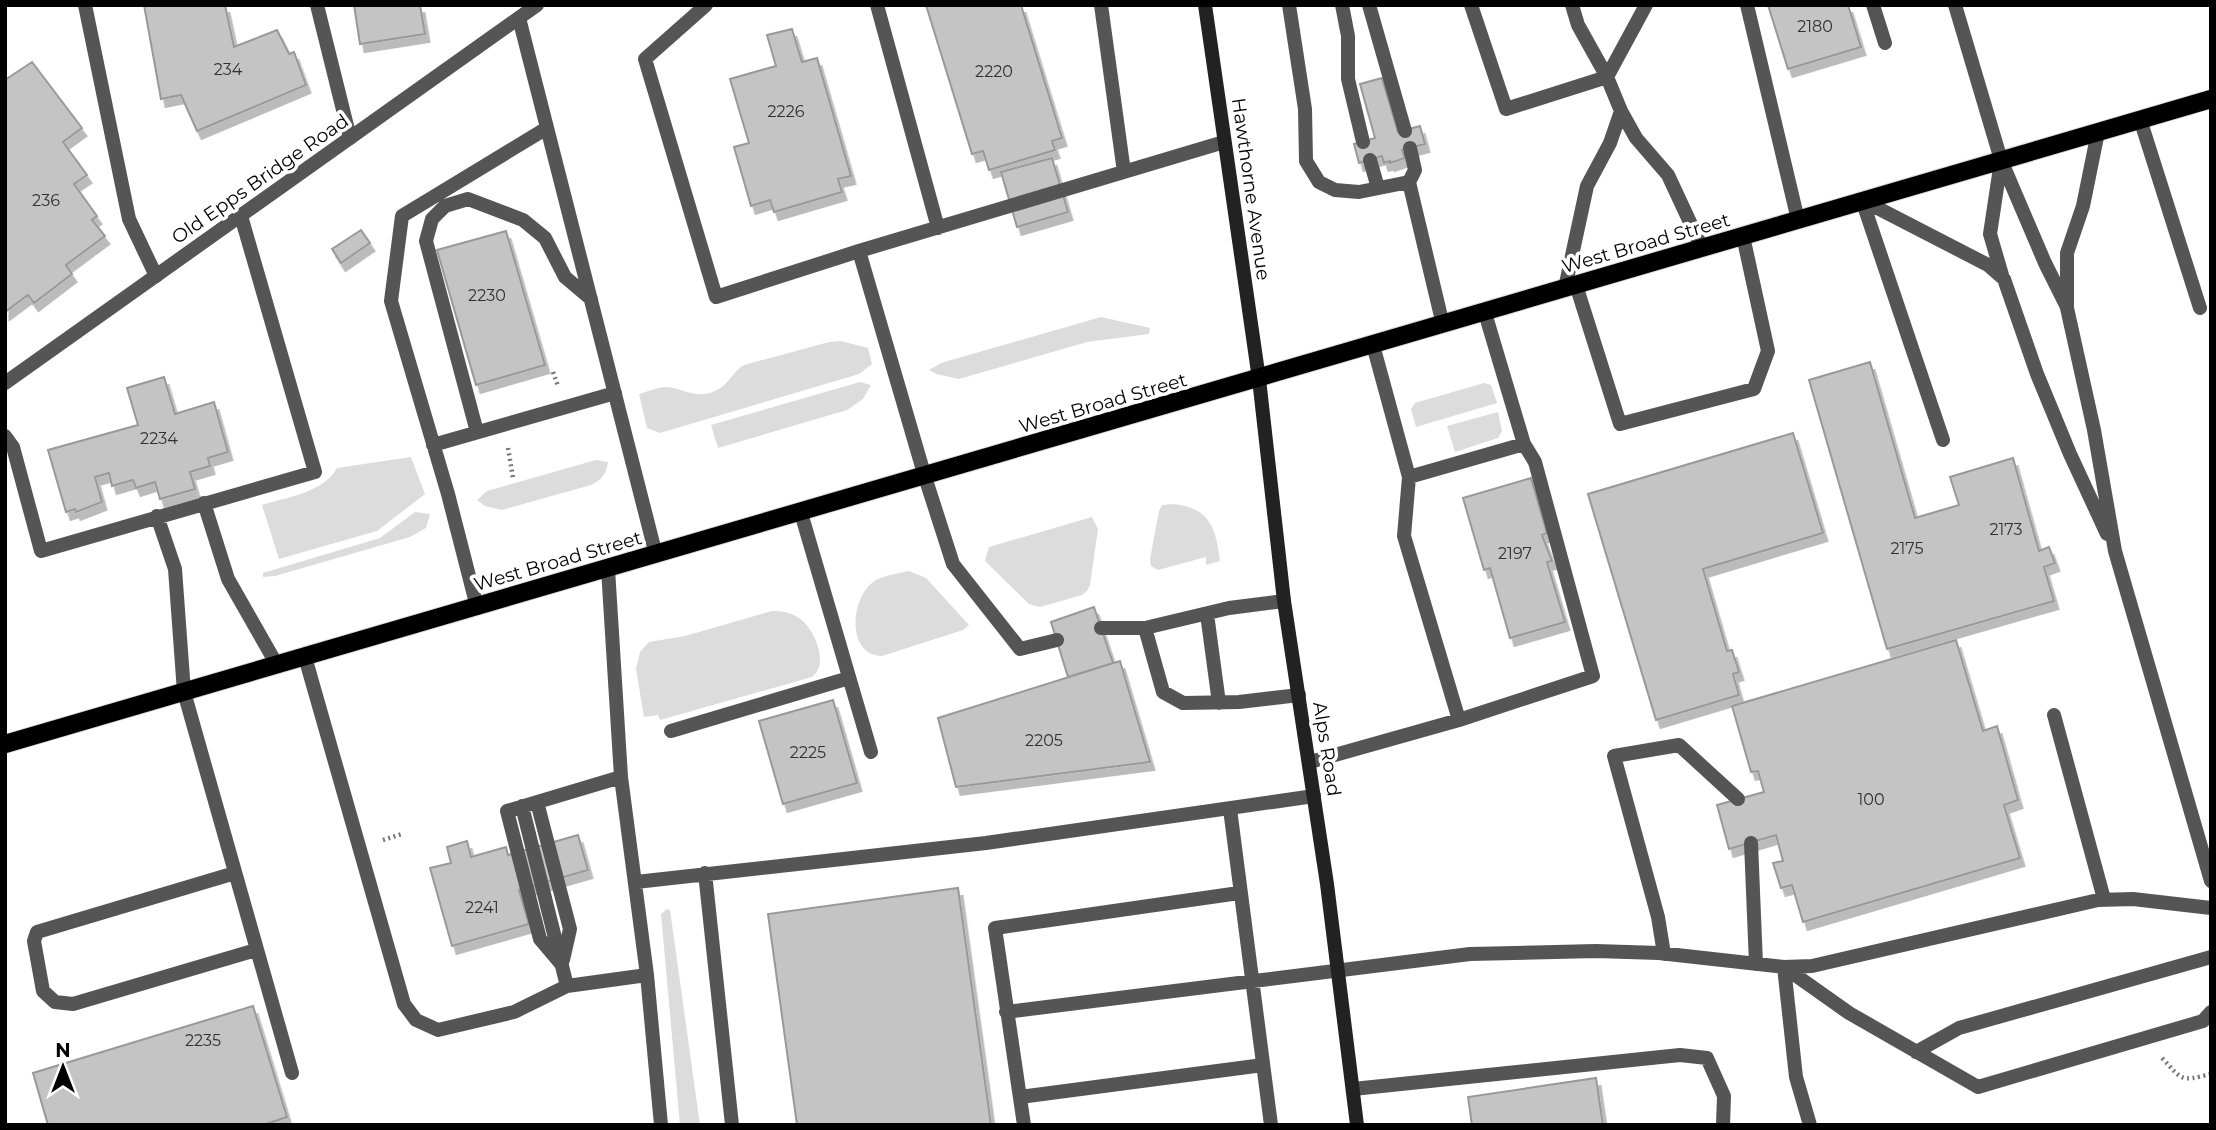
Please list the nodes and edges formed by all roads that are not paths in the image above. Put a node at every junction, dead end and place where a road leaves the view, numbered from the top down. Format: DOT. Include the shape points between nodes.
graph roads {
  1 [pos="85,5"];
  2 [pos="317,5"];
  3 [pos="537,5"];
  4 [pos="706,5"];
  5 [pos="877,5"];
  6 [pos="1101,5"];
  7 [pos="1205,5"];
  8 [pos="1289,5"];
  9 [pos="1342,5"];
  10 [pos="1369,5"];
  11 [pos="1471,5"];
  12 [pos="1572,5"];
  13 [pos="1646,5"];
  14 [pos="1747,5"];
  15 [pos="1873,5"];
  16 [pos="1955,5"];
  17 [pos="519,18"];
  18 [pos="1885,43"];
  19 [pos="1607,77"];
  20 [pos="2211,99"];
  21 [pos="1621,111"];
  22 [pos="2140,119"];
  23 [pos="547,128"];
  24 [pos="1405,131"];
  25 [pos="2098,132"];
  26 [pos="350,138"];
  27 [pos="1224,142"];
  28 [pos="1363,142"];
  29 [pos="1410,148"];
  30 [pos="1370,160"];
  31 [pos="2001,160"];
  32 [pos="1124,172"];
  33 [pos="1409,182"];
  34 [pos="1378,188"];
  35 [pos="1862,200"];
  36 [pos="241,216"];
  37 [pos="1798,220"];
  38 [pos="938,228"];
  39 [pos="1742,236"];
  40 [pos="1702,248"];
  41 [pos="859,251"];
  42 [pos="156,276"];
  43 [pos="2004,279"];
  44 [pos="1570,287"];
  45 [pos="591,299"];
  46 [pos="2067,308"];
  47 [pos="2200,308"];
  48 [pos="1485,313"];
  49 [pos="1443,325"];
  50 [pos="1373,345"];
  51 [pos="1259,379"];
  52 [pos="5,383"];
  53 [pos="615,393"];
  54 [pos="477,432"];
  55 [pos="5,436"];
  56 [pos="1943,440"];
  57 [pos="1524,444"];
  58 [pos="433,445"];
  59 [pos="925,477"];
  60 [pos="1409,477"];
  61 [pos="204,503"];
  62 [pos="801,513"];
  63 [pos="157,516"];
  64 [pos="2115,551"];
  65 [pos="656,555"];
  66 [pos="608,569"];
  67 [pos="1284,601"];
  68 [pos="477,607"];
  69 [pos="1207,614"];
  70 [pos="1101,628"];
  71 [pos="1144,628"];
  72 [pos="1057,640"];
  73 [pos="305,657"];
  74 [pos="277,665"];
  75 [pos="849,678"];
  76 [pos="184,692"];
  77 [pos="1299,695"];
  78 [pos="1219,703"];
  79 [pos="2054,715"];
  80 [pos="1460,720"];
  81 [pos="671,731"];
  82 [pos="5,744"];
  83 [pos="870,752"];
  84 [pos="1310,762"];
  85 [pos="621,777"];
  86 [pos="1314,796"];
  87 [pos="1738,799"];
  88 [pos="537,802"];
  89 [pos="1230,809"];
  90 [pos="1751,843"];
  91 [pos="235,873"];
  92 [pos="705,873"];
  93 [pos="2211,881"];
  94 [pos="635,882"];
  95 [pos="1239,893"];
  96 [pos="2104,899"];
  97 [pos="2211,908"];
  98 [pos="256,950"];
  99 [pos="1664,954"];
  100 [pos="2211,957"];
  101 [pos="1756,964"];
  102 [pos="562,965"];
  103 [pos="1784,967"];
  104 [pos="1339,972"];
  105 [pos="647,975"];
  106 [pos="1254,982"];
  107 [pos="567,986"];
  108 [pos="1006,1012"];
  109 [pos="2211,1012"];
  110 [pos="1916,1052"];
  111 [pos="1263,1065"];
  112 [pos="292,1073"];
  113 [pos="1353,1089"];
  114 [pos="1020,1097"];
  115 [pos="661,1125"];
  116 [pos="732,1125"];
  117 [pos="1024,1125"];
  118 [pos="1271,1125"];
  119 [pos="1357,1125"];
  120 [pos="1723,1125"];
  121 [pos="1810,1125"];
  1 -- 42 [label="street" via="129,219"];
  2 -- 26 [label="street"];
  3 -- 17 [label="street, Old Epps Bridge Road"];
  4 -- 41 [label="street" via="645,60 716,297"];
  5 -- 38 [label="street"];
  6 -- 32 [label="street"];
  7 -- 27 [label="main road, Hawthorne Avenue"];
  8 -- 34 [label="street" via="1305,108 1306,161 1319,182 1335,190"];
  9 -- 28 [label="street" via="1348,79"];
  10 -- 24 [label="street"];
  11 -- 19 [label="street" via="1506,108"];
  12 -- 19 [label="street"];
  13 -- 19 [label="street"];
  14 -- 37 [label="street"];
  15 -- 18 [label="street"];
  16 -- 31 [label="street"];
  17 -- 23 [label="street"];
  17 -- 26 [label="street, Old Epps Bridge Road"];
  19 -- 21 [label="street"];
  20 -- 22 [label="main road, West Broad Street"];
  21 -- 40 [label="street" via="1636,138 1668,175"];
  21 -- 44 [label="street" via="1587,186"];
  22 -- 25 [label="main road, West Broad Street"];
  22 -- 47 [label="street"];
  23 -- 45 [label="street"];
  23 -- 58 [label="street" via="402,216 390,301"];
  25 -- 31 [label="main road, West Broad Street"];
  25 -- 46 [label="street" via="2083,206 2067,253"];
  26 -- 36 [label="street, Old Epps Bridge Road"];
  27 -- 32 [label="street"];
  27 -- 51 [label="main road, Hawthorne Avenue"];
  29 -- 33 [label="street" via="1415,170"];
  30 -- 34 [label="street"];
  31 -- 35 [label="main road, West Broad Street"];
  31 -- 43 [label="street" via="1990,233"];
  31 -- 46 [label="street"];
  32 -- 38 [label="street"];
  33 -- 34 [label="street"];
  33 -- 49 [label="street"];
  35 -- 37 [label="main road, West Broad Street"];
  35 -- 43 [label="street" via="1988,265"];
  35 -- 56 [label="street"];
  36 -- 42 [label="street, Old Epps Bridge Road"];
  36 -- 61 [label="street" via="315,472"];
  37 -- 39 [label="main road, West Broad Street"];
  38 -- 41 [label="street"];
  39 -- 40 [label="main road, West Broad Street"];
  39 -- 44 [label="street" via="1768,351 1754,389 1620,424"];
  40 -- 44 [label="main road, West Broad Street"];
  41 -- 59 [label="street"];
  42 -- 52 [label="street, Old Epps Bridge Road"];
  43 -- 64 [label="street" via="2051,408"];
  44 -- 48 [label="main road, West Broad Street"];
  45 -- 53 [label="street"];
  45 -- 54 [label="street" via="565,277 545,238 523,220 468,199 445,206 432,219 426,241"];
  46 -- 64 [label="street"];
  48 -- 49 [label="main road, West Broad Street"];
  48 -- 57 [label="street"];
  49 -- 50 [label="main road, West Broad Street"];
  50 -- 51 [label="main road, West Broad Street"];
  50 -- 60 [label="street"];
  51 -- 59 [label="main road, West Broad Street"];
  51 -- 67 [label="main road, Alps Road"];
  53 -- 54 [label="street"];
  53 -- 65 [label="street"];
  54 -- 58 [label="street"];
  55 -- 63 [label="street" via="13,447 41,551"];
  57 -- 60 [label="street"];
  57 -- 80 [label="street" via="1535,463 1593,676"];
  58 -- 68 [label="street"];
  59 -- 62 [label="main road, West Broad Street"];
  59 -- 72 [label="street" via="953,564 1020,649"];
  60 -- 80 [label="street" via="1404,536"];
  61 -- 63 [label="street"];
  61 -- 74 [label="street" via="228,579"];
  62 -- 65 [label="main road, West Broad Street"];
  62 -- 75 [label="street"];
  63 -- 76 [label="street" via="175,569"];
  64 -- 93 [label="street"];
  65 -- 66 [label="main road, West Broad Street"];
  66 -- 68 [label="main road, West Broad Street"];
  66 -- 85 [label="street"];
  67 -- 69 [label="street"];
  67 -- 77 [label="main road, Alps Road"];
  68 -- 73 [label="main road, West Broad Street"];
  69 -- 71 [label="street"];
  69 -- 78 [label="street"];
  70 -- 71 [label="street"];
  71 -- 78 [label="street" via="1163,692 1183,703"];
  73 -- 74 [label="main road, West Broad Street"];
  73 -- 107 [label="street" via="404,1004 416,1020 438,1030 514,1012"];
  74 -- 76 [label="main road, West Broad Street"];
  75 -- 81 [label="street"];
  75 -- 83 [label="street"];
  76 -- 82 [label="main road, West Broad Street"];
  76 -- 91 [label="street"];
  77 -- 78 [label="street"];
  77 -- 84 [label="main road, Alps Road"];
  79 -- 96 [label="street"];
  80 -- 84 [label="street"];
  84 -- 86 [label="main road, Alps Road"];
  85 -- 88 [label="street"];
  85 -- 94 [label="street"];
  86 -- 89 [label="street"];
  86 -- 104 [label="main road, Alps Road"];
  87 -- 99 [label="street" via="1679,745 1614,756"];
  88 -- 102 [label="street" via="570,929"];
  88 -- 102 [label="street" via="507,811 540,939"];
  89 -- 92 [label="street" via="986,843"];
  89 -- 95 [label="street"];
  90 -- 101 [label="street"];
  91 -- 98 [label="street"];
  91 -- 98 [label="street" via="37,932 34,941 43,991 55,1002 73,1004"];
  92 -- 94 [label="street"];
  92 -- 116 [label="street"];
  94 -- 105 [label="street"];
  95 -- 106 [label="street"];
  95 -- 108 [label="street" via="995,928"];
  96 -- 97 [label="street"];
  96 -- 103 [label="street" via="1850,959"];
  98 -- 112 [label="street"];
  99 -- 101 [label="street"];
  99 -- 104 [label="street" via="1470,954"];
  100 -- 110 [label="street" via="1959,1028"];
  101 -- 103 [label="street"];
  102 -- 107 [label="street"];
  103 -- 110 [label="street"];
  103 -- 121 [label="street" via="1796,1077"];
  104 -- 106 [label="street"];
  104 -- 113 [label="main road, Alps Road"];
  105 -- 107 [label="street"];
  105 -- 115 [label="street"];
  106 -- 108 [label="street"];
  106 -- 111 [label="street"];
  108 -- 114 [label="street"];
  109 -- 110 [label="street" via="2203,1021 1978,1087"];
  111 -- 114 [label="street"];
  111 -- 118 [label="street"];
  113 -- 119 [label="main road, Alps Road"];
  113 -- 120 [label="street" via="1680,1055 1707,1058 1724,1096"];
  114 -- 117 [label="street"];
}
